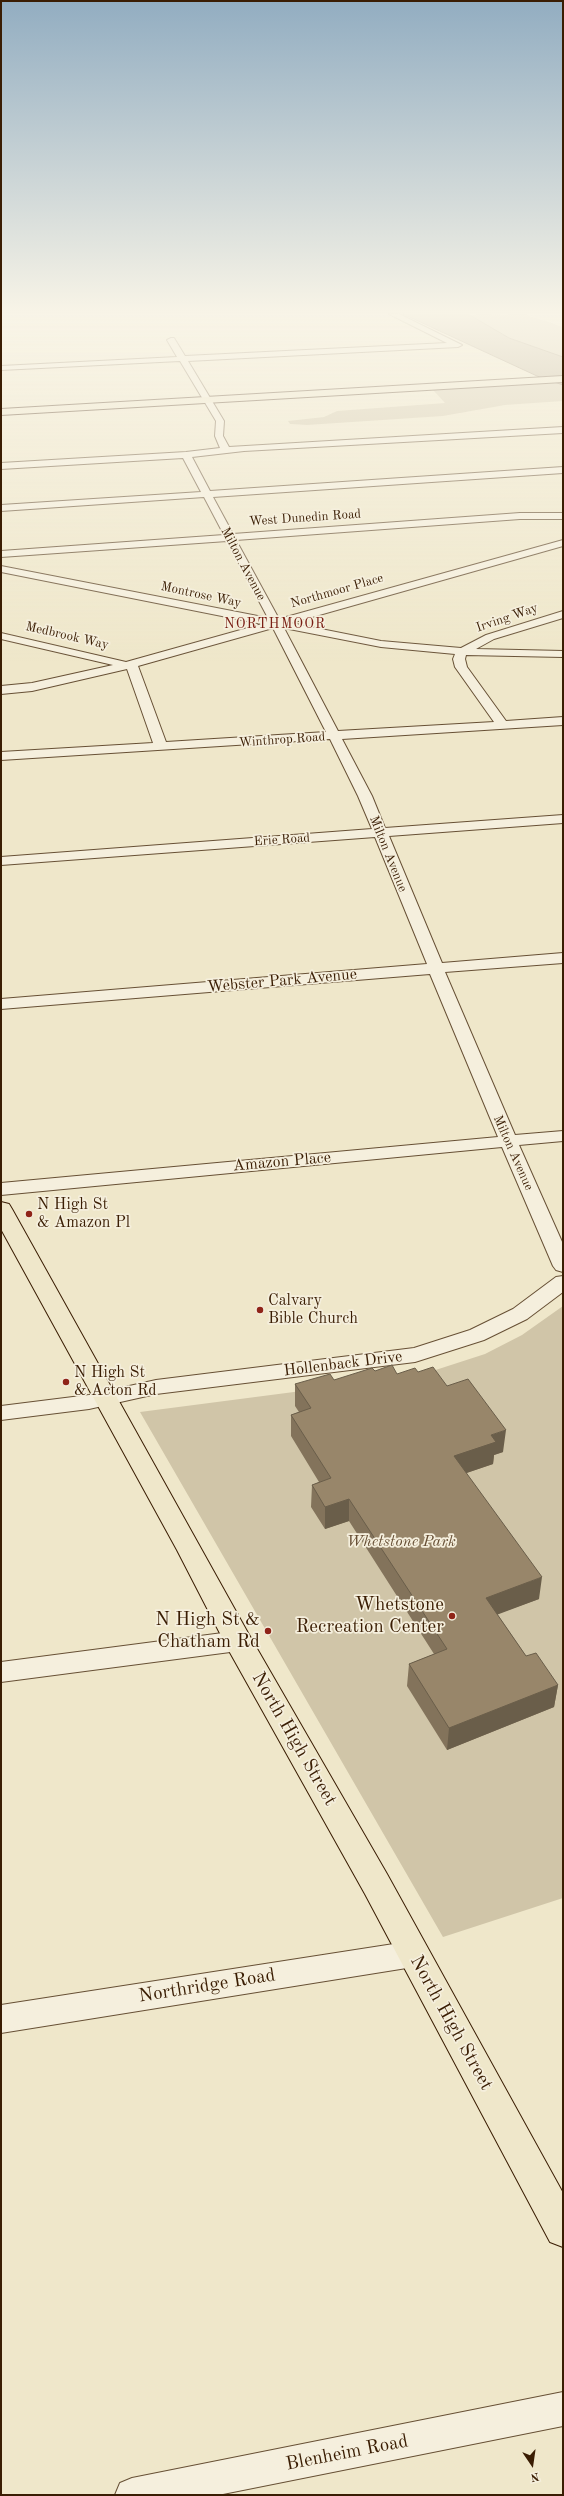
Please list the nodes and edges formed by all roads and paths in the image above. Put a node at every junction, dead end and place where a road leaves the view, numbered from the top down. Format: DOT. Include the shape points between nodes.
graph roads {
  1 [pos="220,430"];
  2 [pos="554,430"];
  3 [pos="225,449"];
  4 [pos="186,455"];
  5 [pos="1,466"];
  6 [pos="563,470"];
  7 [pos="205,494"];
  8 [pos="1,508"];
  9 [pos="563,516"];
  10 [pos="229,537"];
  11 [pos="563,544"];
  12 [pos="1,554"];
  13 [pos="1,569"];
  14 [pos="563,614"];
  15 [pos="275,624"];
  16 [pos="1,636"];
  17 [pos="462,652"];
  18 [pos="563,654"];
  19 [pos="129,664"];
  20 [pos="1,690"];
  21 [pos="563,721"];
  22 [pos="503,725"];
  23 [pos="335,737"];
  24 [pos="161,748"];
  25 [pos="1,756"];
  26 [pos="563,820"];
  27 [pos="380,833"];
  28 [pos="1,861"];
  29 [pos="563,958"];
  30 [pos="437,969"];
  31 [pos="1,1004"];
  32 [pos="563,1136"];
  33 [pos="508,1142"];
  34 [pos="1,1205"];
  35 [pos="563,1266"];
  36 [pos="563,1282"];
  37 [pos="106,1399"];
  38 [pos="1,1413"];
  39 [pos="238,1642"];
  40 [pos="1,1672"];
  41 [pos="414,1954"];
  42 [pos="1,2019"];
  43 [pos="563,2229"];
  44 [pos="563,2409"];
  45 [pos="132,2495"];
  1 -- 3 [label="street"];
  2 -- 3 [label="street"];
  3 -- 4 [label="street"];
  4 -- 5 [label="street"];
  4 -- 7 [label="street, Milton Avenue"];
  6 -- 7 [label="street"];
  7 -- 8 [label="street"];
  7 -- 10 [label="street, Milton Avenue"];
  9 -- 10 [label="street, West Dunedin Road" via="520,516"];
  10 -- 12 [label="street, West Dunedin Road"];
  10 -- 15 [label="street, Milton Avenue"];
  11 -- 15 [label="street, Northmoor Place"];
  13 -- 15 [label="street, Montrose Way"];
  14 -- 17 [label="street, Irving Way" via="490,637"];
  15 -- 17 [label="street, Montrose Way" via="375,643"];
  15 -- 19 [label="street, Northmoor Place"];
  15 -- 23 [label="street, Milton Avenue"];
  16 -- 19 [label="street, Medbrook Way"];
  17 -- 18 [label="street, Montrose Way"];
  17 -- 22 [label="street" via="459,659 461,667"];
  19 -- 20 [label="street, Northmoor Place" via="55,682"];
  19 -- 24 [label="street"];
  21 -- 22 [label="street, Winthrop Road"];
  22 -- 23 [label="street, Winthrop Road"];
  23 -- 24 [label="street, Winthrop Road"];
  23 -- 27 [label="street, Milton Avenue" via="365,796"];
  24 -- 25 [label="street, Winthrop Road"];
  26 -- 27 [label="street, Erie Road"];
  27 -- 28 [label="street, Erie Road"];
  27 -- 30 [label="street, Milton Avenue"];
  29 -- 30 [label="street, Webster Park Avenue"];
  30 -- 31 [label="street, Webster Park Avenue"];
  30 -- 33 [label="street, Milton Avenue"];
  32 -- 33 [label="street, Amazon Place"];
  33 -- 34 [label="street, Amazon Place"];
  33 -- 35 [label="street, Milton Avenue"];
  34 -- 37 [label="main road, North High Street"];
  36 -- 37 [label="street, Hollenback Drive" via="520,1314 477,1335 415,1355 156,1387"];
  37 -- 38 [label="street, Hollenback Drive"];
  37 -- 39 [label="main road, North High Street"];
  39 -- 40 [label="street" via="188,1646"];
  39 -- 41 [label="main road, North High Street"];
  41 -- 42 [label="street, Northridge Road"];
  41 -- 43 [label="main road, North High Street"];
  44 -- 45 [label="street, Blenheim Road"];
}
